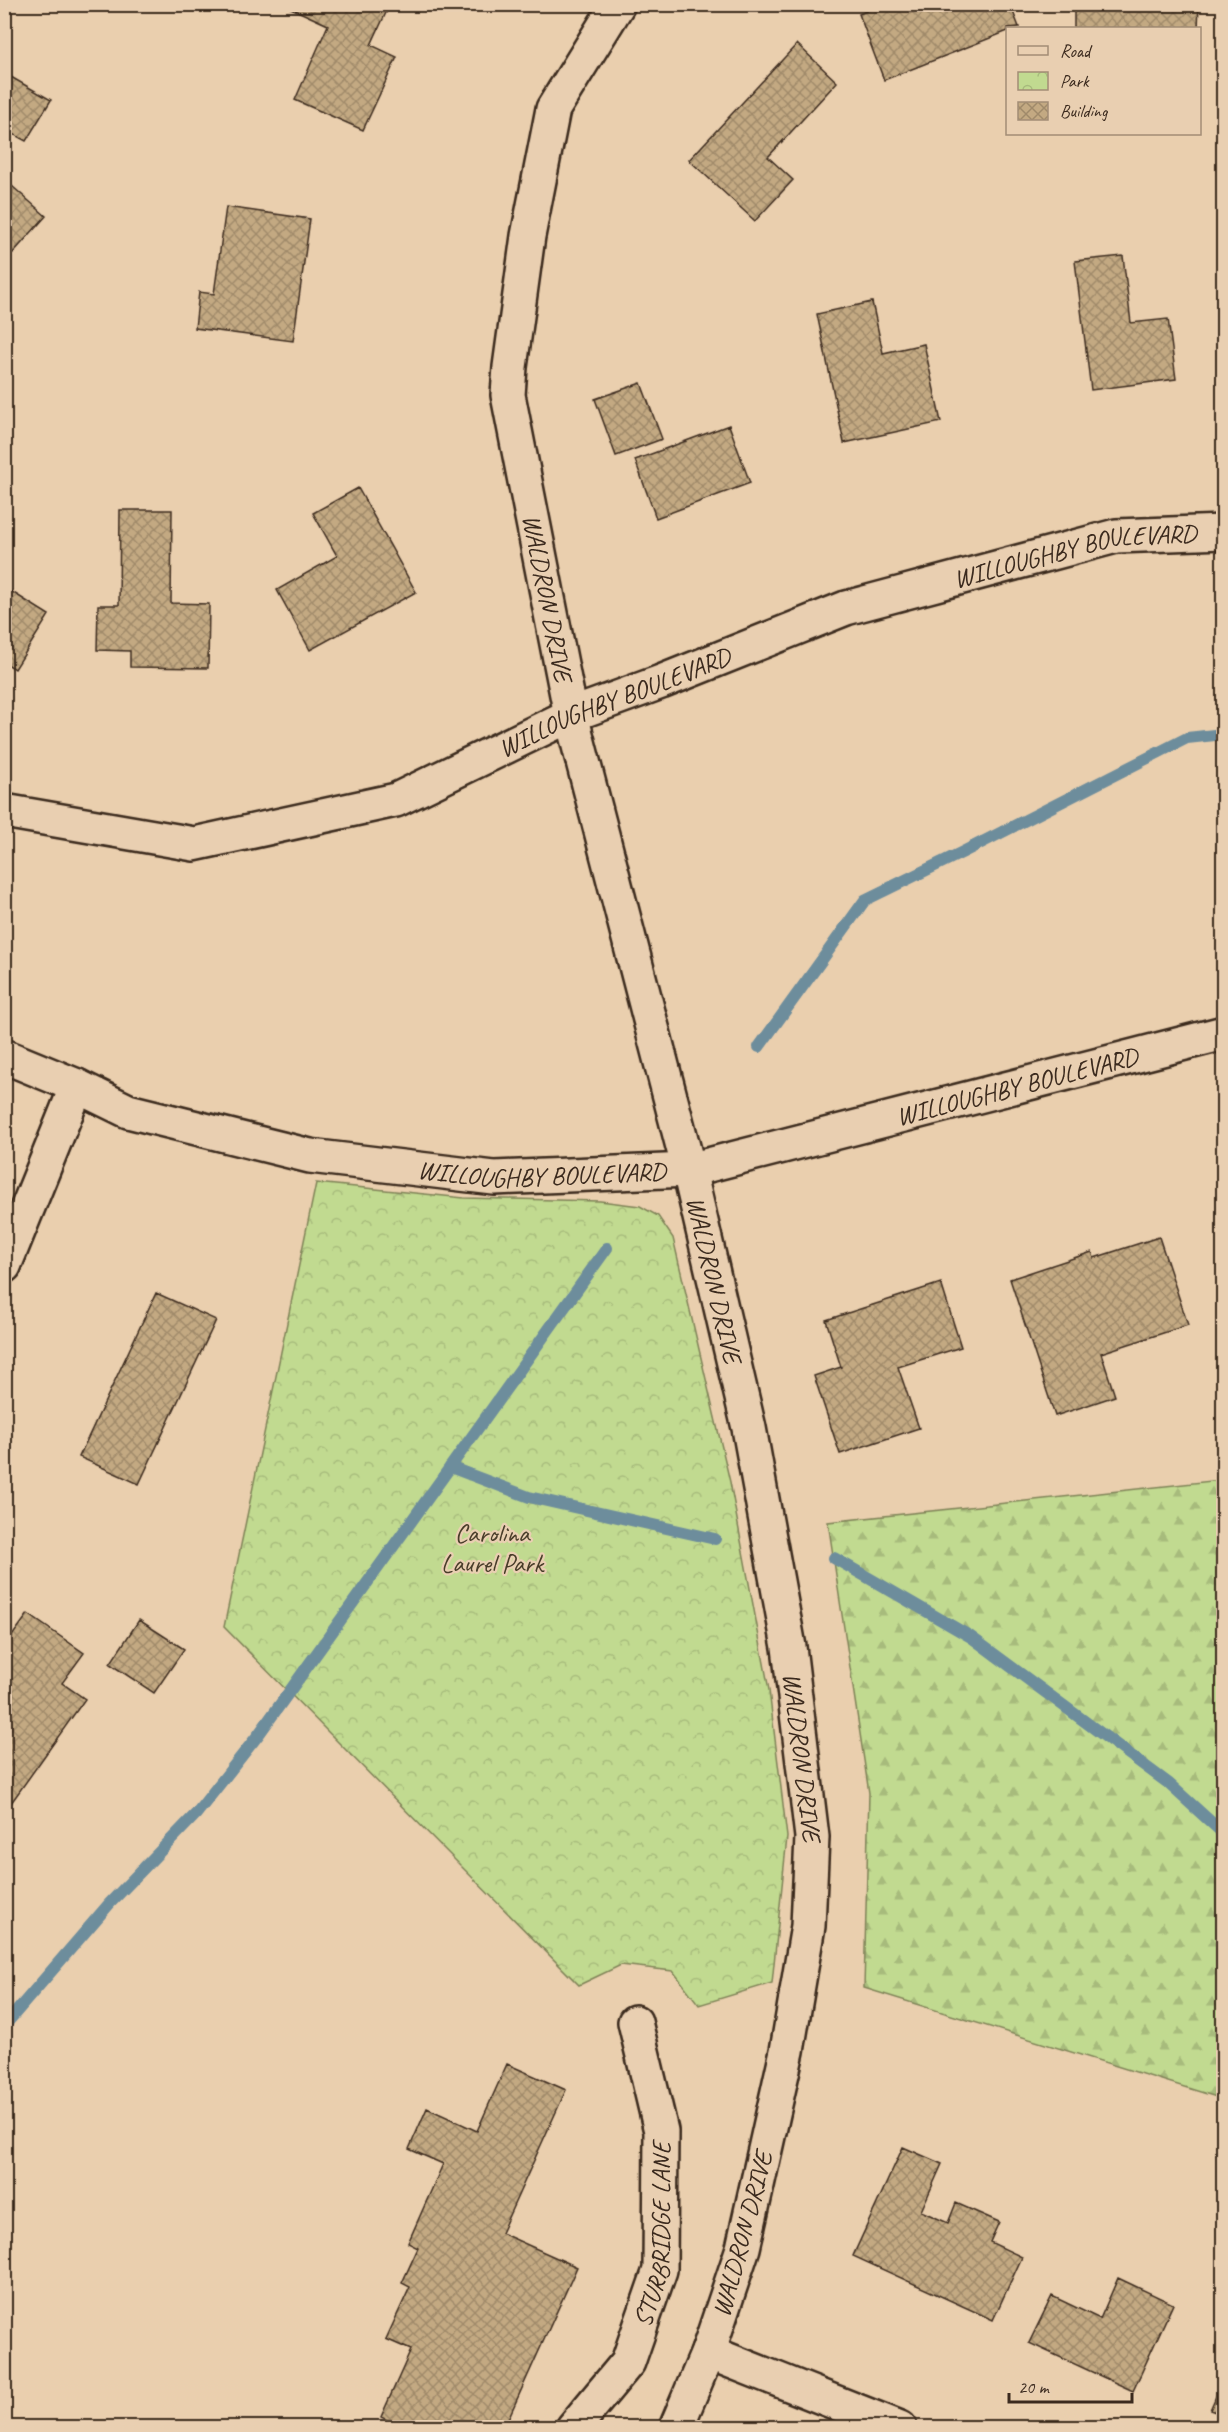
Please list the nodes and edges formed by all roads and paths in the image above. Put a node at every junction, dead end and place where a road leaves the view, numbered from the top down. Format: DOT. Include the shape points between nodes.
graph roads {
  1 [pos="618,4"];
  2 [pos="1224,532"];
  3 [pos="571,715"];
  4 [pos="4,811"];
  5 [pos="1224,1033"];
  6 [pos="4,1056"];
  7 [pos="77,1086"];
  8 [pos="689,1170"];
  9 [pos="4,1266"];
  10 [pos="635,2022"];
  11 [pos="708,2352"];
  12 [pos="573,2427"];
  13 [pos="676,2427"];
  14 [pos="900,2427"];
  1 -- 3 [label="street, WALDRON DRIVE" via="553,109 528,236 508,394"];
  2 -- 3 [label="street, WILLOUGHBY BOULEVARD" via="1116,536 846,608"];
  3 -- 4 [label="street, WILLOUGHBY BOULEVARD" via="396,800 194,844"];
  3 -- 8 [label="street, WALDRON DRIVE"];
  5 -- 8 [label="street, WILLOUGHBY BOULEVARD"];
  6 -- 7 [label="street, WILLOUGHBY BOULEVARD"];
  7 -- 8 [label="street, WILLOUGHBY BOULEVARD" via="128,1111 310,1156 494,1178"];
  7 -- 9 [label="street"];
  8 -- 11 [label="street, WALDRON DRIVE" via="749,1428 789,1647 812,1837 808,1926 787,2050 743,2248"];
  10 -- 12 [label="street, STURBRIDGE LANE" via="661,2131 660,2270 628,2362"];
  11 -- 13 [label="street, WALDRON DRIVE"];
  11 -- 14 [label="street"];
}
